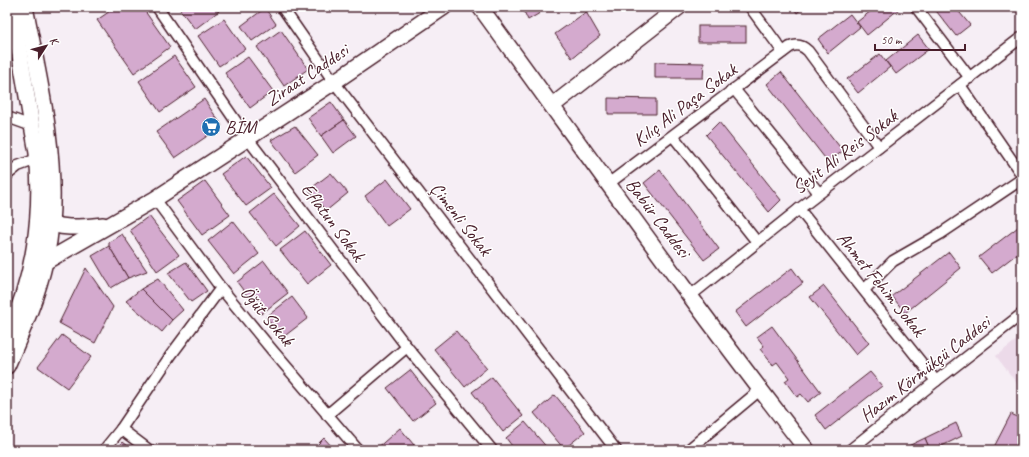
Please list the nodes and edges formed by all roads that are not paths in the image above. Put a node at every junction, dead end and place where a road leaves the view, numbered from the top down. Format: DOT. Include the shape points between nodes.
graph roads {
  1 [pos="11,7"];
  2 [pos="25,7"];
  3 [pos="157,7"];
  4 [pos="282,7"];
  5 [pos="444,7"];
  6 [pos="480,7"];
  7 [pos="679,7"];
  8 [pos="750,7"];
  9 [pos="916,7"];
  10 [pos="1022,37"];
  11 [pos="783,52"];
  12 [pos="970,78"];
  13 [pos="334,82"];
  14 [pos="960,85"];
  15 [pos="734,89"];
  16 [pos="552,106"];
  17 [pos="7,117"];
  18 [pos="32,126"];
  19 [pos="673,136"];
  20 [pos="248,139"];
  21 [pos="879,147"];
  22 [pos="37,159"];
  23 [pos="7,174"];
  24 [pos="1022,174"];
  25 [pos="1022,179"];
  26 [pos="608,184"];
  27 [pos="819,193"];
  28 [pos="155,199"];
  29 [pos="798,209"];
  30 [pos="37,218"];
  31 [pos="110,224"];
  32 [pos="51,225"];
  33 [pos="757,242"];
  34 [pos="45,262"];
  35 [pos="221,288"];
  36 [pos="864,290"];
  37 [pos="690,296"];
  38 [pos="1022,314"];
  39 [pos="7,336"];
  40 [pos="407,347"];
  41 [pos="7,366"];
  42 [pos="936,381"];
  43 [pos="760,390"];
  44 [pos="327,415"];
  45 [pos="121,429"];
  46 [pos="104,450"];
  47 [pos="149,450"];
  48 [pos="358,450"];
  49 [pos="492,450"];
  50 [pos="616,450"];
  51 [pos="688,450"];
  52 [pos="807,450"];
  53 [pos="850,450"];
  1 -- 18 [label="main road"];
  2 -- 32 [label="main road" via="50,150"];
  3 -- 20 [label="street, Eflatun Sokak"];
  4 -- 13 [label="street, Çimenli Sokak"];
  5 -- 13 [label="main road, Ziraat Caddesi"];
  6 -- 16 [label="main road, Babür Caddesi"];
  7 -- 16 [label="main road"];
  8 -- 11 [label="street"];
  9 -- 12 [label="street"];
  10 -- 12 [label="street, Seyit Ali Reis Sokak"];
  11 -- 15 [label="street, Kılıç Ali Paşa Sokak"];
  11 -- 21 [label="street, Kılıç Ali Paşa Sokak" via="794,45 804,48"];
  12 -- 14 [label="street, Seyit Ali Reis Sokak"];
  13 -- 20 [label="main road, Ziraat Caddesi"];
  13 -- 50 [label="street, Çimenli Sokak"];
  14 -- 21 [label="street, Seyit Ali Reis Sokak"];
  14 -- 24 [label="street"];
  15 -- 19 [label="street, Kılıç Ali Paşa Sokak"];
  15 -- 27 [label="street"];
  16 -- 26 [label="main road, Babür Caddesi"];
  17 -- 18 [label="street"];
  18 -- 22 [label="main road"];
  19 -- 26 [label="street, Kılıç Ali Paşa Sokak"];
  19 -- 33 [label="street"];
  20 -- 28 [label="main road, Ziraat Caddesi"];
  20 -- 40 [label="street, Eflatun Sokak"];
  21 -- 27 [label="street, Seyit Ali Reis Sokak"];
  22 -- 23 [label="street" via="18,166"];
  22 -- 30 [label="main road"];
  25 -- 36 [label="street" via="940,234 893,261"];
  26 -- 37 [label="main road, Babür Caddesi"];
  27 -- 29 [label="street, Seyit Ali Reis Sokak"];
  28 -- 31 [label="main road, Ziraat Caddesi"];
  28 -- 35 [label="street, Öğüt Sokak"];
  29 -- 33 [label="street, Seyit Ali Reis Sokak"];
  29 -- 36 [label="street, Ahmet Fehim Sokak"];
  30 -- 32 [label="main road"];
  30 -- 39 [label="main road" via="31,267"];
  31 -- 32 [label="main road, Ziraat Caddesi" via="73,227"];
  31 -- 34 [label="main road, Ziraat Caddesi"];
  32 -- 34 [label="main road"];
  33 -- 37 [label="street, Seyit Ali Reis Sokak"];
  34 -- 41 [label="main road" via="32,309"];
  35 -- 44 [label="street, Öğüt Sokak"];
  35 -- 45 [label="street" via="171,355"];
  36 -- 42 [label="street, Ahmet Fehim Sokak"];
  37 -- 43 [label="main road, Babür Caddesi"];
  38 -- 42 [label="street, Hazım Körmükçü Caddesi"];
  40 -- 44 [label="street"];
  40 -- 49 [label="street, Eflatun Sokak"];
  42 -- 53 [label="street, Hazım Körmükçü Caddesi"];
  43 -- 51 [label="street"];
  43 -- 52 [label="main road, Babür Caddesi"];
  44 -- 48 [label="street, Öğüt Sokak"];
  45 -- 46 [label="street"];
  45 -- 47 [label="street"];
}
